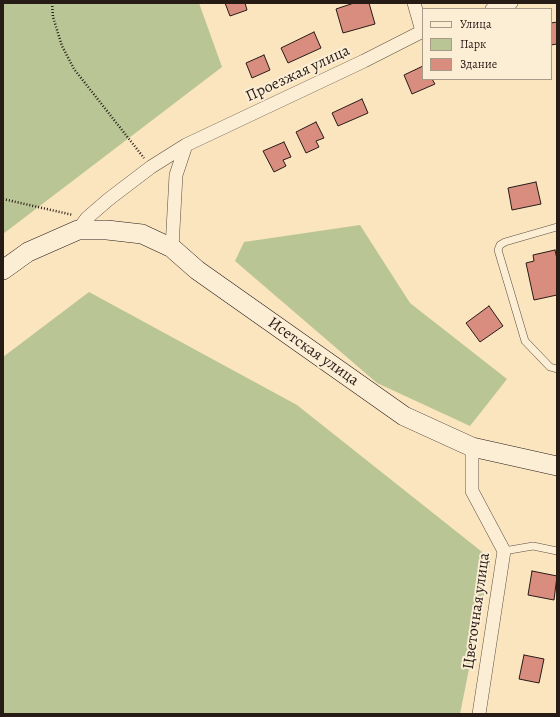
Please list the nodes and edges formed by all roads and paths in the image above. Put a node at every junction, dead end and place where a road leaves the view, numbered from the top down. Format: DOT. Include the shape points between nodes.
graph roads {
  1 [pos="52,3"];
  2 [pos="414,3"];
  3 [pos="511,3"];
  4 [pos="495,8"];
  5 [pos="422,28"];
  6 [pos="422,32"];
  7 [pos="186,145"];
  8 [pos="151,167"];
  9 [pos="3,200"];
  10 [pos="83,224"];
  11 [pos="557,226"];
  12 [pos="172,248"];
  13 [pos="3,270"];
  14 [pos="557,368"];
  15 [pos="472,447"];
  16 [pos="557,466"];
  17 [pos="504,550"];
  18 [pos="557,551"];
  19 [pos="479,714"];
  1 -- 8 [label="path" via="62,46 74,69"];
  2 -- 5 [label="street"];
  3 -- 4 [label="street"];
  6 -- 7 [label="street, Проезжая улица"];
  7 -- 8 [label="street, Проезжая улица"];
  7 -- 12 [label="street" via="176,175"];
  8 -- 10 [label="street, Проезжая улица"];
  9 -- 10 [label="path"];
  10 -- 12 [label="main road, Исетская улица" via="142,234"];
  10 -- 13 [label="main road" via="28,252"];
  11 -- 14 [label="lane" via="505,242 498,250 525,341 550,366"];
  12 -- 15 [label="main road, Исетская улица" via="197,270 404,416"];
  15 -- 16 [label="main road, Исетская улица"];
  15 -- 17 [label="street, Цветочная улица" via="472,491"];
  17 -- 18 [label="lane" via="533,546"];
  17 -- 19 [label="street, Цветочная улица"];
}
